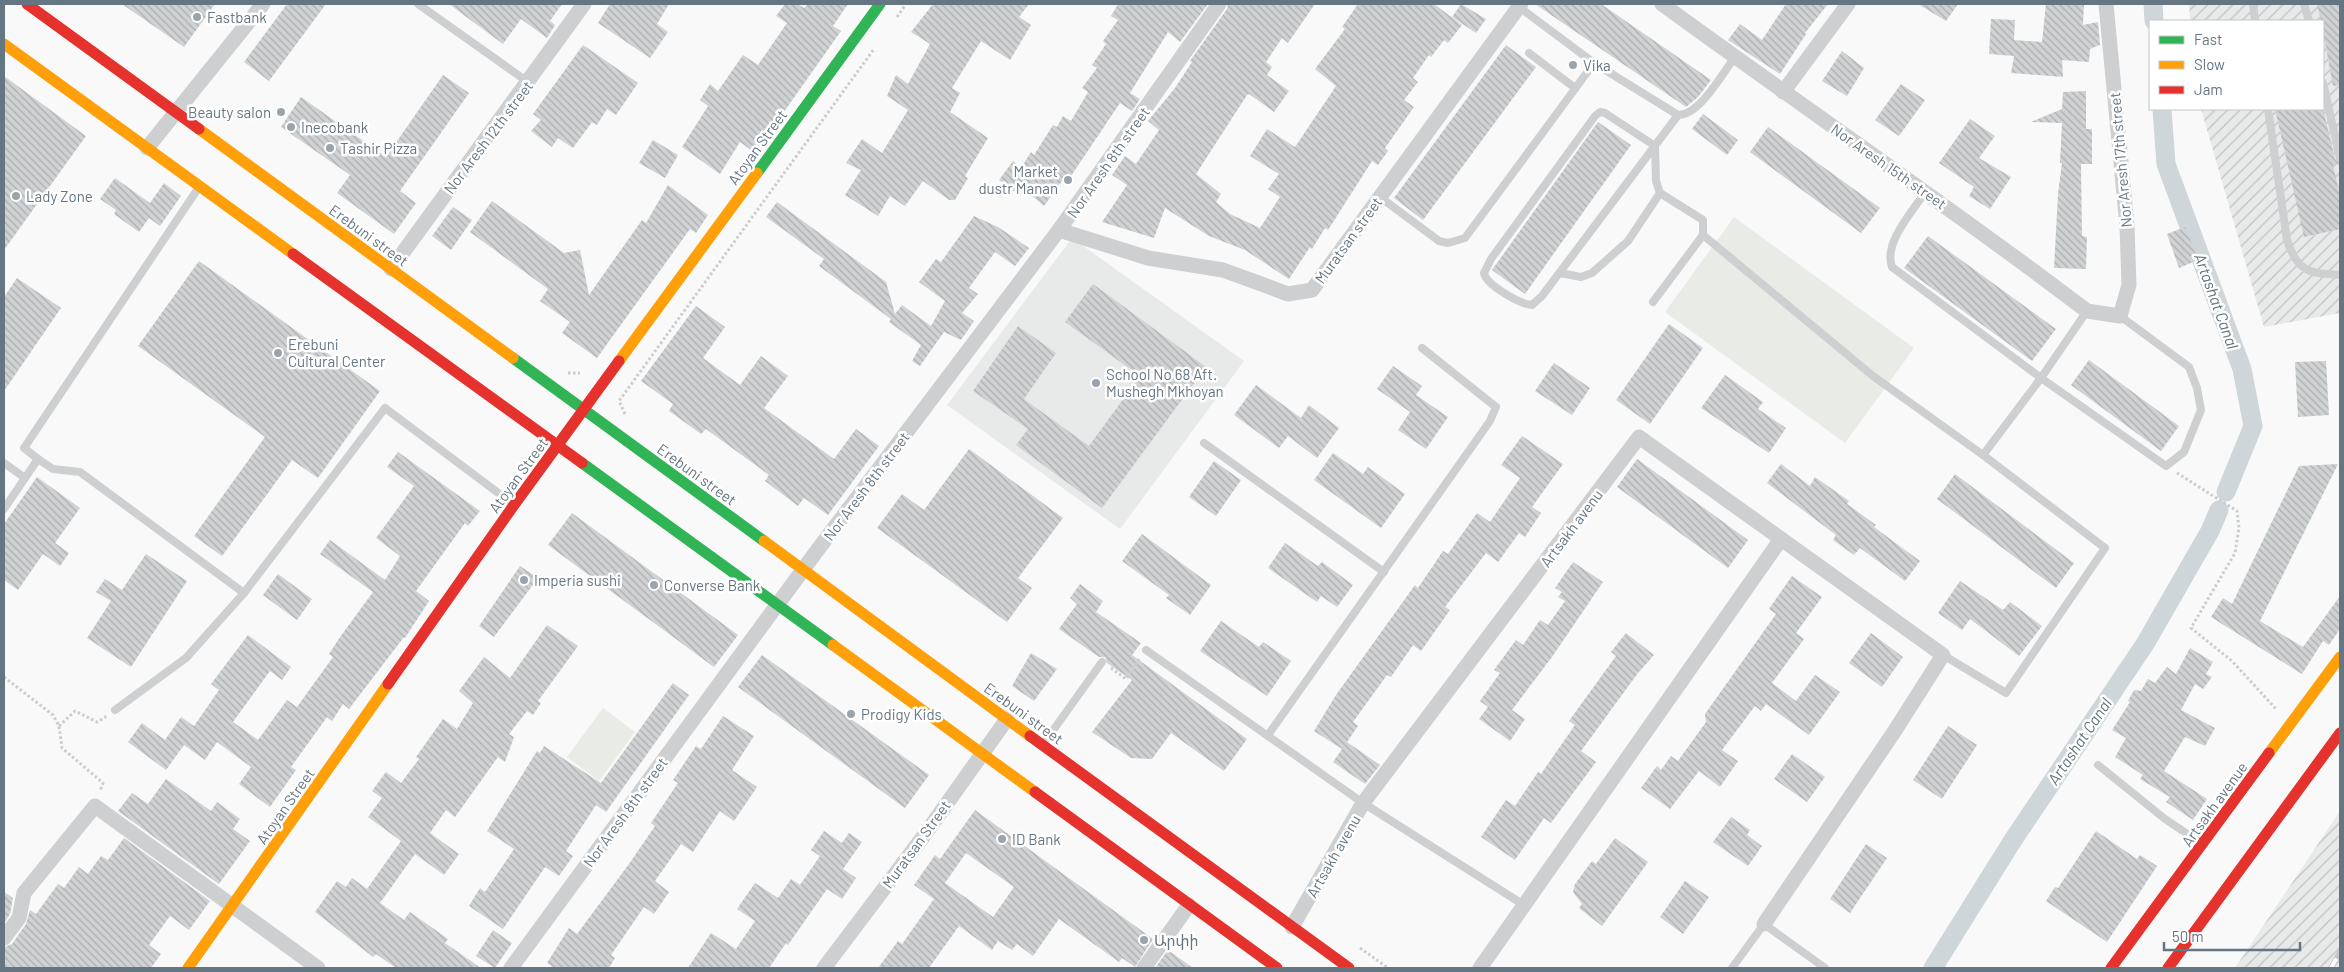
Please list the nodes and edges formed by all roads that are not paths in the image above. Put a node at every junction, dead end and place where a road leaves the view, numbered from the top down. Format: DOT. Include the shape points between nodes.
graph roads {
  1 [pos="27,4"];
  2 [pos="263,4"];
  3 [pos="418,4"];
  4 [pos="584,4"];
  5 [pos="880,4"];
  6 [pos="1219,4"];
  7 [pos="1662,4"];
  8 [pos="1848,4"];
  9 [pos="2106,4"];
  10 [pos="2253,4"];
  11 [pos="2304,4"];
  12 [pos="1520,5"];
  13 [pos="2256,20"];
  14 [pos="2308,20"];
  15 [pos="4,44"];
  16 [pos="1529,53"];
  17 [pos="1735,58"];
  18 [pos="1594,63"];
  19 [pos="528,82"];
  20 [pos="2324,87"];
  21 [pos="1575,88"];
  22 [pos="1783,92"];
  23 [pos="2268,110"];
  24 [pos="176,113"];
  25 [pos="1678,115"];
  26 [pos="1655,146"];
  27 [pos="147,148"];
  28 [pos="2340,158"];
  29 [pos="200,186"];
  30 [pos="1926,191"];
  31 [pos="1660,194"];
  32 [pos="1380,197"];
  33 [pos="1059,230"];
  34 [pos="1703,235"];
  35 [pos="391,269"];
  36 [pos="1560,273"];
  37 [pos="2340,276"];
  38 [pos="1653,302"];
  39 [pos="2087,311"];
  40 [pos="2120,316"];
  41 [pos="1422,348"];
  42 [pos="2041,378"];
  43 [pos="584,409"];
  44 [pos="1204,443"];
  45 [pos="558,445"];
  46 [pos="1983,455"];
  47 [pos="38,459"];
  48 [pos="4,463"];
  49 [pos="25,478"];
  50 [pos="514,505"];
  51 [pos="4,509"];
  52 [pos="1781,539"];
  53 [pos="804,570"];
  54 [pos="1384,572"];
  55 [pos="244,593"];
  56 [pos="777,605"];
  57 [pos="1146,650"];
  58 [pos="1943,655"];
  59 [pos="2340,658"];
  60 [pos="1102,662"];
  61 [pos="115,710"];
  62 [pos="1007,718"];
  63 [pos="2340,733"];
  64 [pos="1268,735"];
  65 [pos="1042,745"];
  66 [pos="981,753"];
  67 [pos="2098,765"];
  68 [pos="1363,803"];
  69 [pos="2203,844"];
  70 [pos="1190,905"];
  71 [pos="1524,905"];
  72 [pos="232,906"];
  73 [pos="1764,924"];
  74 [pos="1292,927"];
  75 [pos="4,938"];
  76 [pos="188,968"];
  77 [pos="318,968"];
  78 [pos="511,968"];
  79 [pos="824,968"];
  80 [pos="1144,968"];
  81 [pos="1277,968"];
  82 [pos="1349,968"];
  83 [pos="1480,968"];
  84 [pos="1732,968"];
  85 [pos="1825,968"];
  86 [pos="2111,968"];
  87 [pos="2168,968"];
  1 -- 24 [label="main road, Erebuni street"];
  2 -- 24 [label="street"];
  3 -- 19 [label="lane"];
  4 -- 19 [label="street, Nor Aresh 12th street"];
  5 -- 43 [label="main road, Atoyan Street"];
  6 -- 33 [label="street, Nor Aresh 8th street"];
  7 -- 17 [label="street, Nor Aresh 15th street"];
  8 -- 22 [label="street"];
  9 -- 40 [label="street, Nor Aresh 17th street" via="2127,226 2129,286"];
  10 -- 13 [label="lane"];
  11 -- 14 [label="lane"];
  12 -- 18 [label="lane"];
  12 -- 32 [label="street, Muratsan street"];
  15 -- 27 [label="main road"];
  16 -- 21 [label="lane"];
  17 -- 22 [label="street, Nor Aresh 15th street"];
  17 -- 25 [label="lane" via="1697,108"];
  18 -- 21 [label="lane"];
  18 -- 25 [label="lane"];
  19 -- 35 [label="street, Nor Aresh 12th street"];
  20 -- 28 [label="lane"];
  21 -- 32 [label="lane" via="1465,238 1448,243 1439,241"];
  22 -- 30 [label="street, Nor Aresh 15th street"];
  23 -- 37 [label="lane" via="2292,256 2302,268 2312,273"];
  24 -- 27 [label="street"];
  24 -- 35 [label="main road, Erebuni street"];
  25 -- 26 [label="lane"];
  26 -- 31 [label="lane" via="1656,181"];
  26 -- 36 [label="lane"];
  26 -- 36 [label="lane" via="1600,112 1491,259 1484,273 1487,281 1523,304 1532,305"];
  27 -- 29 [label="main road"];
  29 -- 45 [label="main road"];
  29 -- 47 [label="lane" via="24,448"];
  30 -- 39 [label="street, Nor Aresh 15th street"];
  30 -- 42 [label="lane" via="1892,247 1889,258 1892,267"];
  31 -- 34 [label="lane" via="1703,220"];
  31 -- 36 [label="lane" via="1628,241 1592,273 1581,276"];
  32 -- 33 [label="street, Muratsan street" via="1312,290 1288,294 1223,270 1148,258"];
  33 -- 53 [label="street, Nor Aresh 8th street"];
  34 -- 38 [label="lane"];
  34 -- 46 [label="lane" via="1873,376"];
  35 -- 43 [label="main road, Erebuni street"];
  39 -- 40 [label="street, Nor Aresh 15th street"];
  39 -- 42 [label="lane"];
  40 -- 42 [label="lane" via="2189,368 2201,410 2184,452 2166,466"];
  41 -- 54 [label="lane" via="1496,407 1490,421"];
  42 -- 46 [label="lane"];
  43 -- 45 [label="main road, Atoyan Street"];
  43 -- 53 [label="main road, Erebuni street"];
  44 -- 54 [label="lane"];
  45 -- 50 [label="main road, Atoyan Street"];
  45 -- 56 [label="main road"];
  46 -- 58 [label="lane" via="2105,548 2006,693"];
  47 -- 49 [label="lane"];
  47 -- 55 [label="lane" via="53,469 80,472"];
  48 -- 49 [label="lane"];
  49 -- 51 [label="lane"];
  50 -- 55 [label="lane" via="384,408"];
  50 -- 72 [label="main road, Atoyan Street"];
  52 -- 58 [label="street, Artsakh avenu"];
  52 -- 68 [label="street, Artsakh avenu" via="1639,437"];
  52 -- 71 [label="street"];
  53 -- 56 [label="street, Nor Aresh 8th street"];
  53 -- 62 [label="main road, Erebuni street"];
  54 -- 64 [label="lane"];
  55 -- 61 [label="lane" via="186,658"];
  56 -- 66 [label="main road"];
  56 -- 78 [label="street, Nor Aresh 8th street"];
  57 -- 64 [label="lane"];
  58 -- 73 [label="street"];
  59 -- 69 [label="main road, Artsakh avenue"];
  60 -- 65 [label="lane"];
  62 -- 65 [label="main road, Erebuni street"];
  62 -- 66 [label="street, Muratsan Street"];
  63 -- 87 [label="main road"];
  64 -- 68 [label="lane"];
  65 -- 74 [label="main road, Erebuni street"];
  66 -- 70 [label="main road"];
  66 -- 79 [label="street, Muratsan Street" via="923,837"];
  67 -- 69 [label="lane" via="2165,819"];
  68 -- 71 [label="lane"];
  68 -- 74 [label="street, Artsakh avenu"];
  69 -- 86 [label="main road, Artsakh avenue"];
  70 -- 80 [label="street"];
  70 -- 81 [label="main road"];
  71 -- 83 [label="street"];
  72 -- 75 [label="street" via="95,806 24,893 19,918"];
  72 -- 76 [label="main road, Atoyan Street"];
  72 -- 77 [label="street"];
  73 -- 84 [label="lane"];
  73 -- 85 [label="lane"];
  74 -- 82 [label="main road, Erebuni street"];
}
